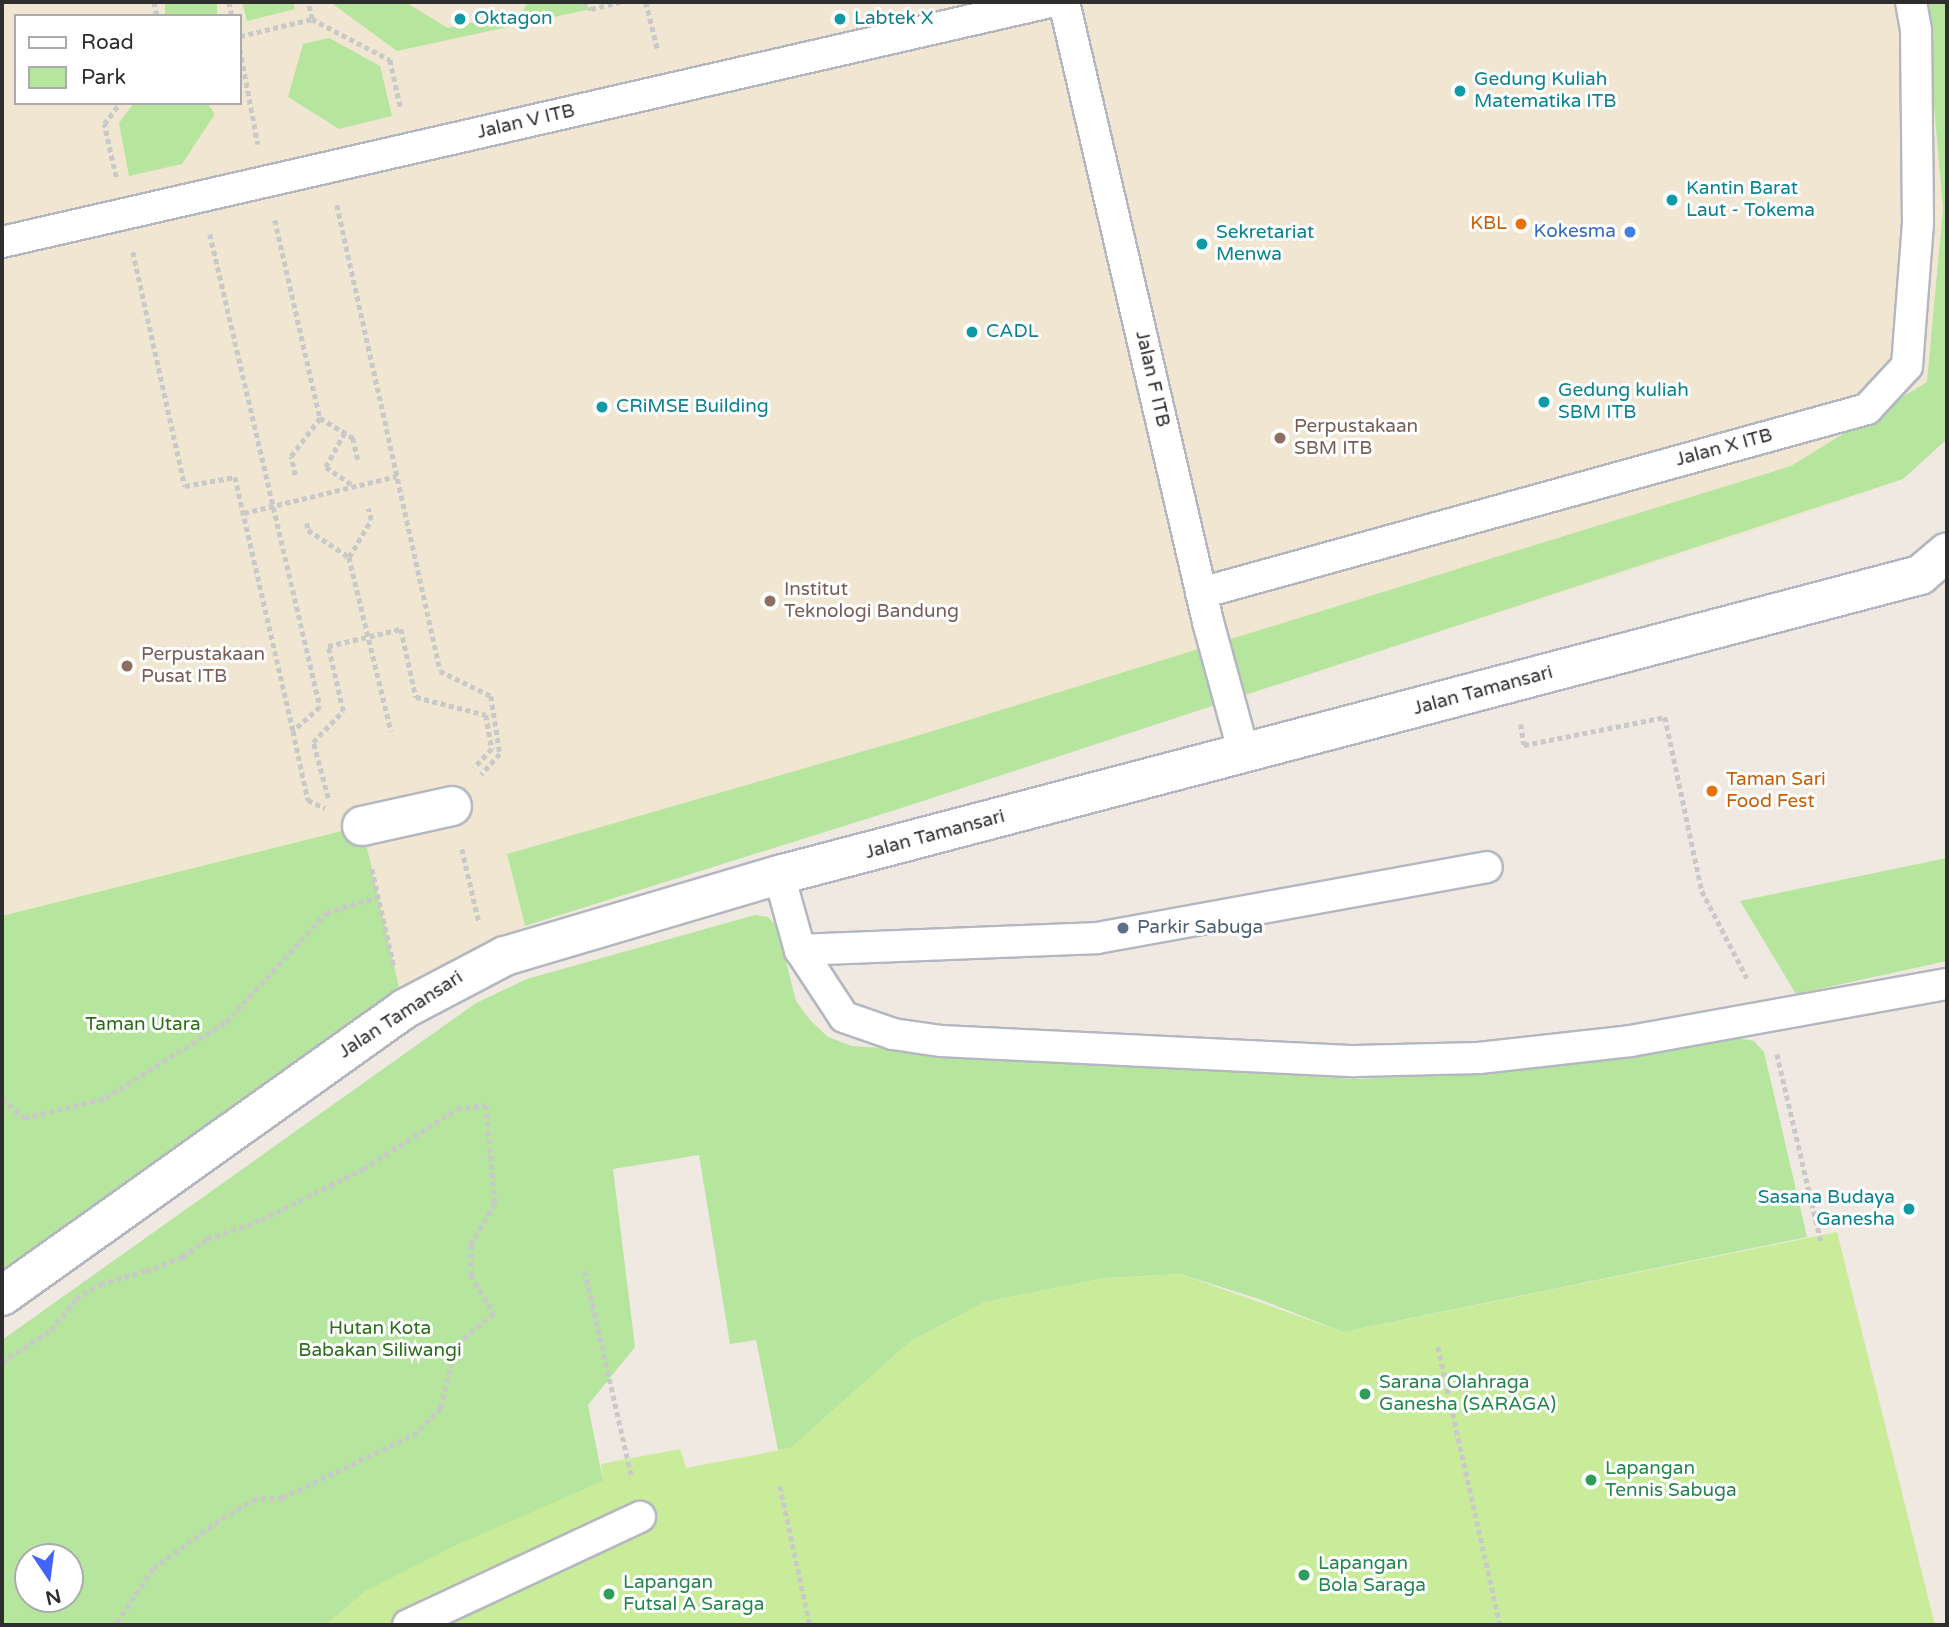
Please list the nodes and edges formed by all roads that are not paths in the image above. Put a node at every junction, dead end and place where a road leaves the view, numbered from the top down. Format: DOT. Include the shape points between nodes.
graph roads {
  1 [pos="1049,2"];
  2 [pos="1064,2"];
  3 [pos="1913,16"];
  4 [pos="2,242"];
  5 [pos="1947,552"];
  6 [pos="1201,593"];
  7 [pos="1244,754"];
  8 [pos="459,812"];
  9 [pos="355,822"];
  10 [pos="1487,867"];
  11 [pos="779,876"];
  12 [pos="800,950"];
  13 [pos="1947,984"];
  14 [pos="2,1296"];
  15 [pos="640,1517"];
  16 [pos="408,1625"];
  1 -- 4 [label="lane, Jalan V ITB"];
  2 -- 6 [label="lane, Jalan F ITB"];
  3 -- 6 [label="lane, Jalan X ITB" via="1918,222 1907,366 1867,409"];
  5 -- 7 [label="main road, Jalan Tamansari" via="1920,575"];
  6 -- 7 [label="lane, Jalan F ITB"];
  7 -- 11 [label="main road, Jalan Tamansari"];
  8 -- 9 [label="main road"];
  10 -- 12 [label="lane" via="1097,938"];
  11 -- 12 [label="lane"];
  11 -- 14 [label="main road, Jalan Tamansari" via="505,956 404,1009"];
  12 -- 13 [label="lane" via="844,1017 893,1034 941,1041 1355,1061 1479,1058 1768,1018"];
  15 -- 16 [label="lane"];
}
